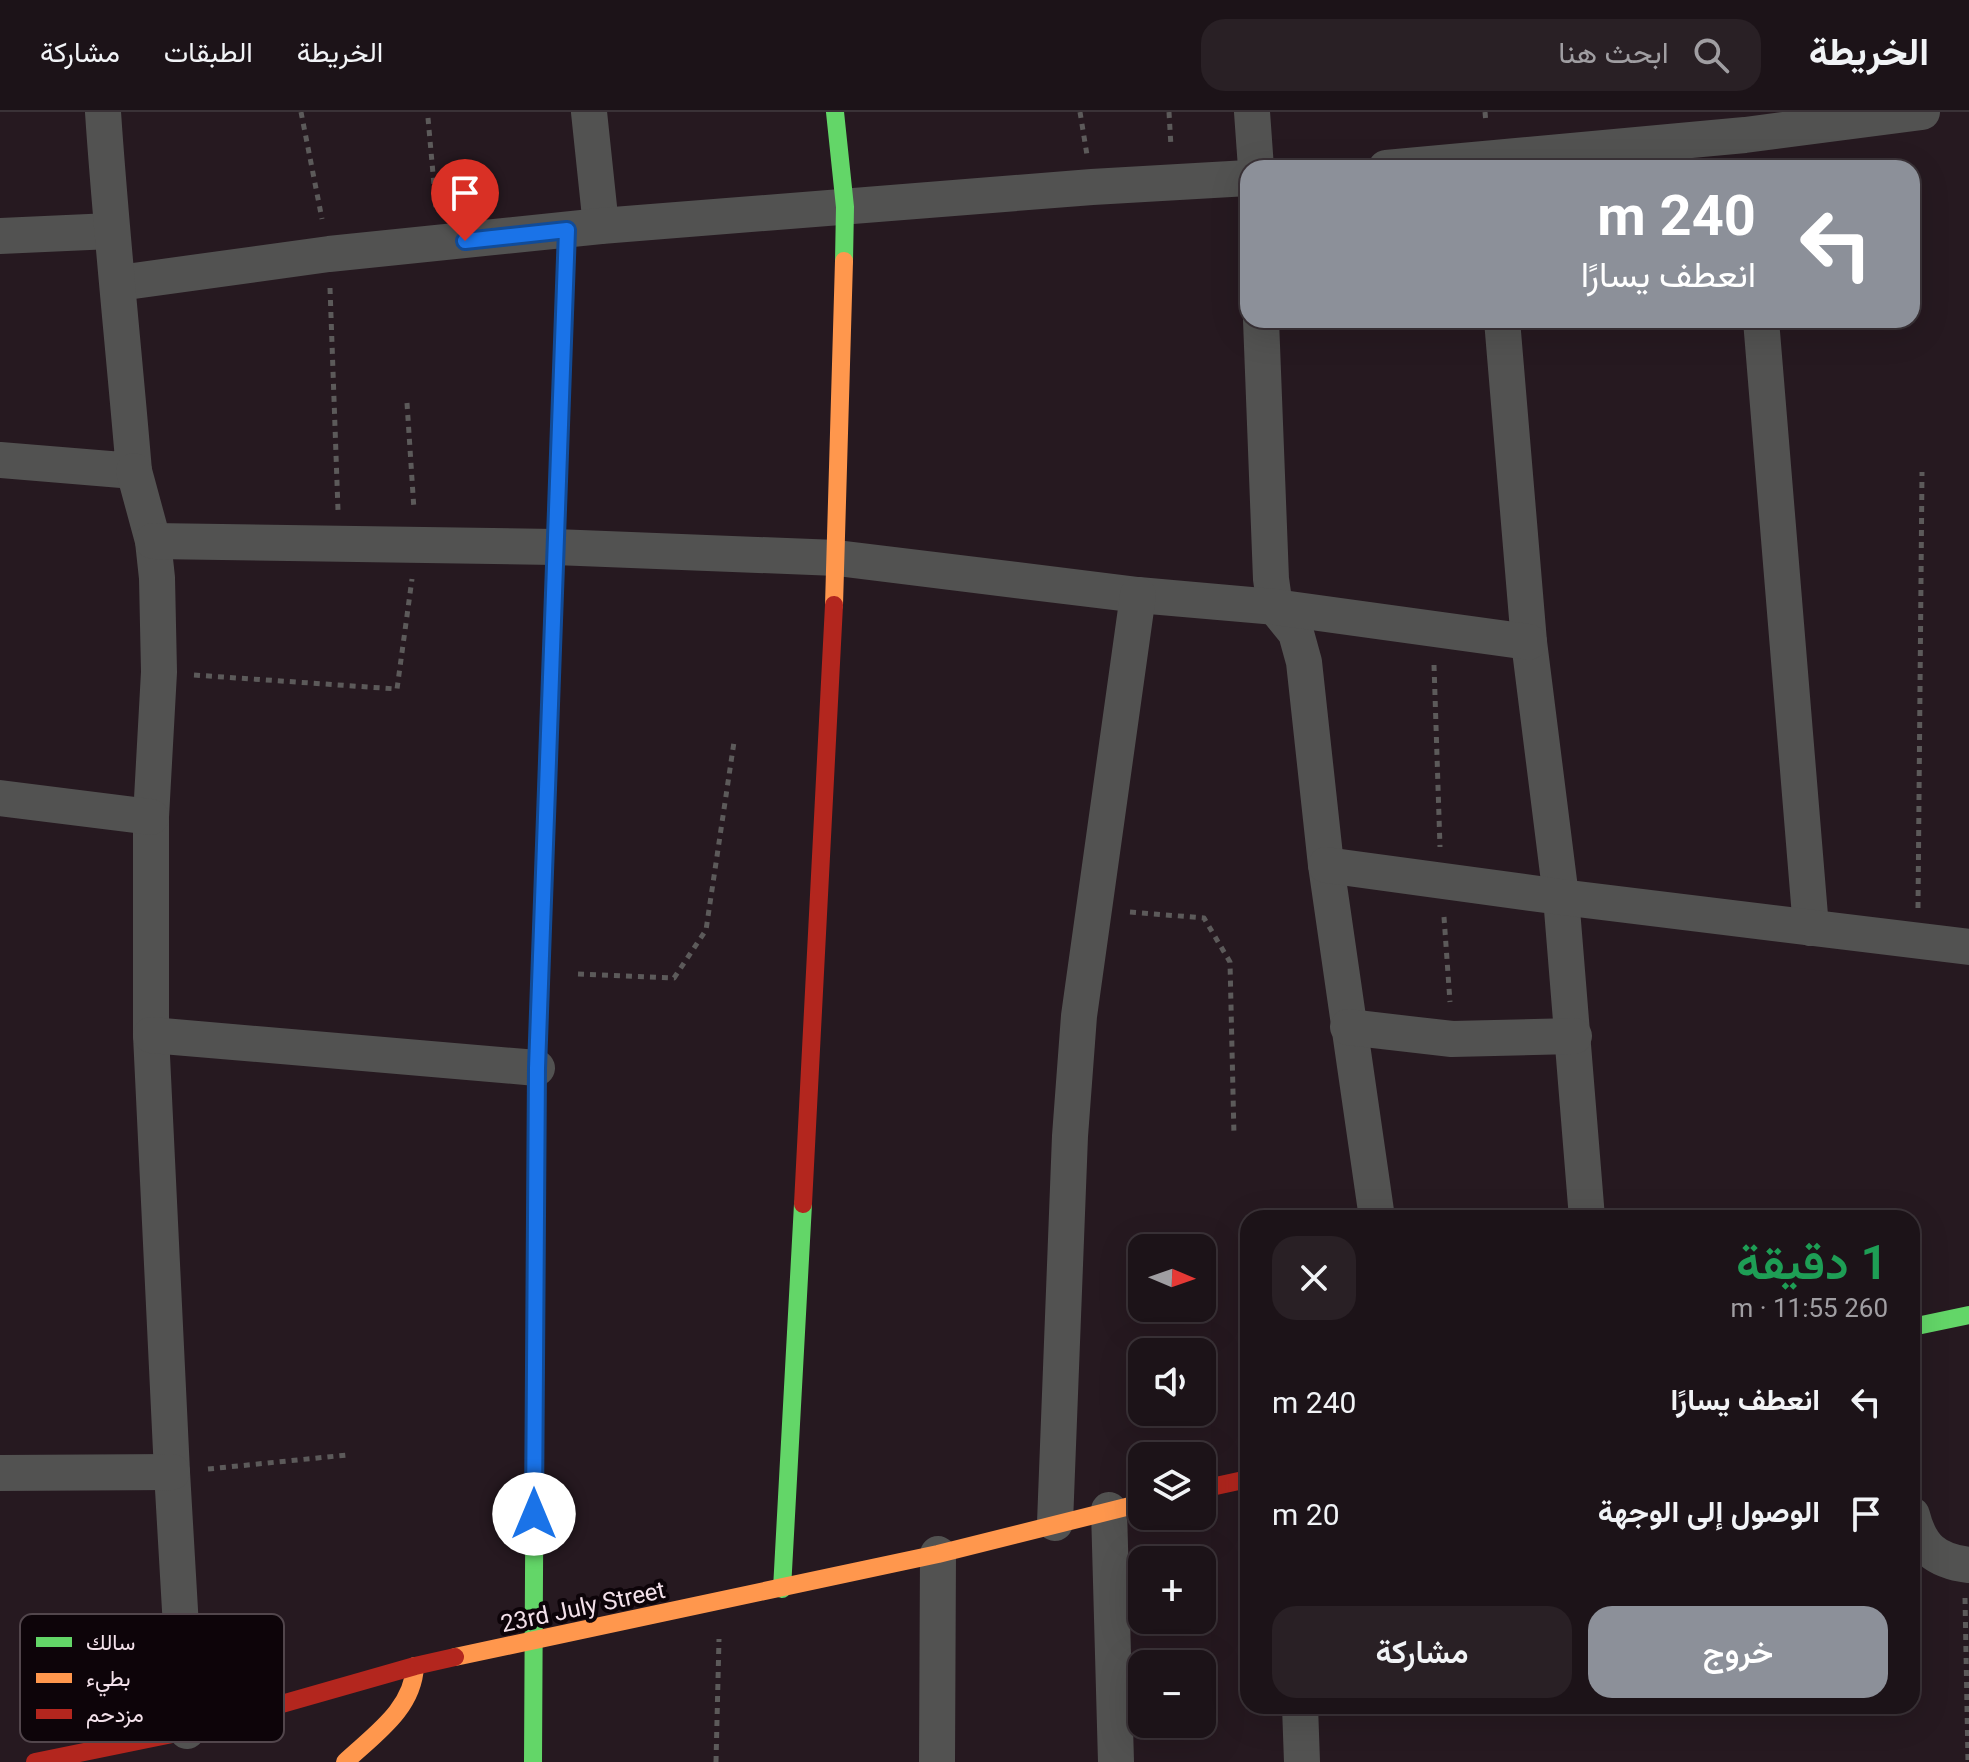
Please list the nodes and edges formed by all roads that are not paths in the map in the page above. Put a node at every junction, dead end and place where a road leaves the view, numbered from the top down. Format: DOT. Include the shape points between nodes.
graph roads {
  1 [pos="103,112"];
  2 [pos="589,112"];
  3 [pos="835,112"];
  4 [pos="1252,112"];
  5 [pos="1922,112"];
  6 [pos="1746,138"];
  7 [pos="1255,160"];
  8 [pos="1529,160"];
  9 [pos="1240,178"];
  10 [pos="845,207"];
  11 [pos="584,228"];
  12 [pos="111,231"];
  13 [pos="0,236"];
  14 [pos="119,283"];
  15 [pos="1261,328"];
  16 [pos="1503,328"];
  17 [pos="1762,328"];
  18 [pos="0,460"];
  19 [pos="134,471"];
  20 [pos="153,541"];
  21 [pos="555,547"];
  22 [pos="837,558"];
  23 [pos="1138,595"];
  24 [pos="1275,607"];
  25 [pos="1529,642"];
  26 [pos="0,798"];
  27 [pos="151,817"];
  28 [pos="1326,865"];
  29 [pos="1561,897"];
  30 [pos="1811,928"];
  31 [pos="1969,947"];
  32 [pos="1348,1027"];
  33 [pos="151,1035"];
  34 [pos="1574,1036"];
  35 [pos="537,1068"];
  36 [pos="1376,1210"];
  37 [pos="1586,1210"];
  38 [pos="1969,1315"];
  39 [pos="1920,1325"];
  40 [pos="172,1472"];
  41 [pos="0,1473"];
  42 [pos="1240,1481"];
  43 [pos="1216,1486"];
  44 [pos="1125,1506"];
  45 [pos="1055,1523"];
  46 [pos="1920,1539"];
  47 [pos="938,1554"];
  48 [pos="1967,1565"];
  49 [pos="782,1589"];
  50 [pos="180,1614"];
  51 [pos="533,1642"];
  52 [pos="415,1666"];
  53 [pos="284,1703"];
  54 [pos="1300,1714"];
  55 [pos="133,1742"];
  56 [pos="35,1762"];
  57 [pos="345,1762"];
  58 [pos="533,1762"];
  59 [pos="937,1762"];
  60 [pos="1116,1762"];
  61 [pos="1302,1762"];
  1 -- 12 [label="street"];
  2 -- 11 [label="street"];
  3 -- 10 [label="street"];
  4 -- 7 [label="street"];
  5 -- 6 [label="street"];
  6 -- 8 [label="street"];
  9 -- 10 [label="street"];
  10 -- 11 [label="street"];
  10 -- 22 [label="street"];
  11 -- 14 [label="street" via="329,254"];
  11 -- 21 [label="street"];
  12 -- 13 [label="street"];
  12 -- 14 [label="street"];
  14 -- 19 [label="street"];
  15 -- 24 [label="street"];
  16 -- 25 [label="street"];
  17 -- 30 [label="street"];
  18 -- 19 [label="street"];
  19 -- 20 [label="street"];
  20 -- 21 [label="street"];
  20 -- 27 [label="street" via="159,672"];
  21 -- 22 [label="street"];
  21 -- 35 [label="street"];
  22 -- 23 [label="street"];
  22 -- 49 [label="street"];
  23 -- 24 [label="street"];
  23 -- 45 [label="street" via="1079,1016"];
  24 -- 25 [label="street"];
  24 -- 28 [label="street" via="1300,643"];
  25 -- 29 [label="street"];
  26 -- 27 [label="street"];
  27 -- 33 [label="street"];
  28 -- 29 [label="street"];
  28 -- 32 [label="street"];
  29 -- 30 [label="street"];
  29 -- 34 [label="street"];
  30 -- 31 [label="street"];
  32 -- 34 [label="street" via="1452,1039"];
  32 -- 36 [label="street"];
  33 -- 35 [label="street"];
  33 -- 40 [label="street"];
  34 -- 37 [label="street"];
  35 -- 51 [label="street"];
  38 -- 39 [label="street"];
  40 -- 41 [label="street"];
  40 -- 50 [label="street"];
  42 -- 43 [label="street"];
  44 -- 45 [label="street, 23rd July Street"];
  44 -- 60 [label="street"];
  45 -- 47 [label="street, 23rd July Street"];
  46 -- 48 [label="street" via="1928,1550"];
  47 -- 49 [label="street, 23rd July Street"];
  47 -- 59 [label="street"];
  49 -- 51 [label="street, 23rd July Street"];
  51 -- 52 [label="street, 23rd July Street"];
  51 -- 58 [label="street"];
  52 -- 53 [label="street, 23rd July Street"];
  52 -- 57 [label="street" via="414,1684 402,1708"];
  54 -- 61 [label="street"];
  55 -- 56 [label="street, 23rd July Street"];
}
